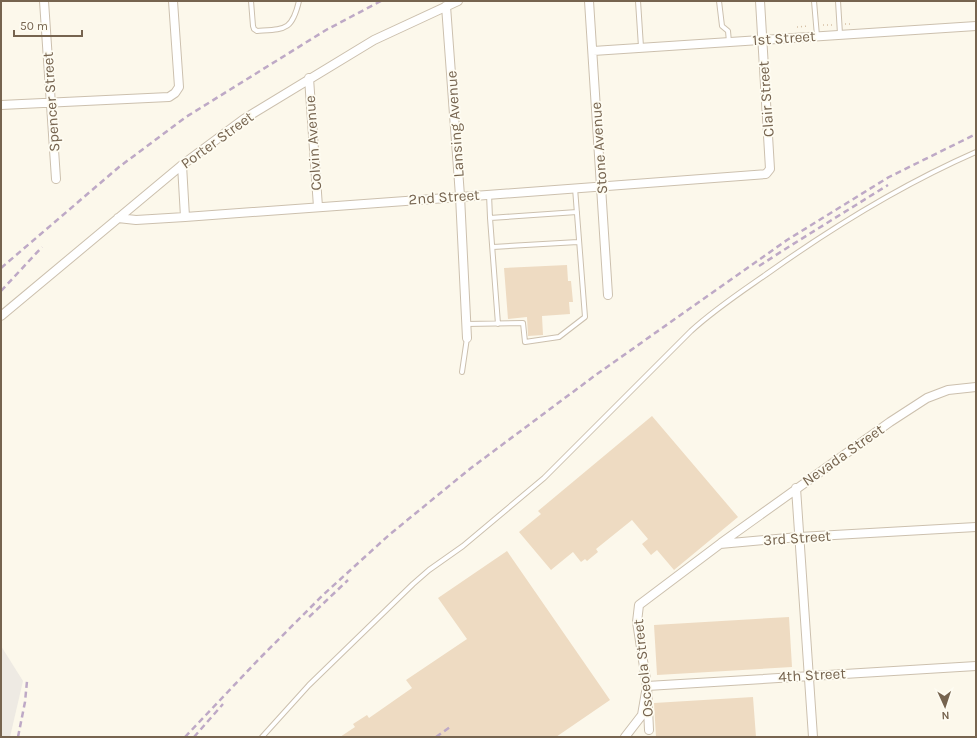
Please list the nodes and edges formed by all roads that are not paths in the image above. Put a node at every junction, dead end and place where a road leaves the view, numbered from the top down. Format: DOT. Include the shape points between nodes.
graph roads {
  1 [pos="44,1"];
  2 [pos="173,1"];
  3 [pos="252,1"];
  4 [pos="298,1"];
  5 [pos="458,1"];
  6 [pos="589,1"];
  7 [pos="638,1"];
  8 [pos="719,1"];
  9 [pos="760,1"];
  10 [pos="814,1"];
  11 [pos="838,1"];
  12 [pos="446,6"];
  13 [pos="976,26"];
  14 [pos="840,34"];
  15 [pos="817,36"];
  16 [pos="762,40"];
  17 [pos="729,42"];
  18 [pos="641,47"];
  19 [pos="593,50"];
  20 [pos="309,78"];
  21 [pos="52,102"];
  22 [pos="1,105"];
  23 [pos="976,152"];
  24 [pos="182,165"];
  25 [pos="768,172"];
  26 [pos="56,179"];
  27 [pos="602,187"];
  28 [pos="575,188"];
  29 [pos="489,194"];
  30 [pos="460,196"];
  31 [pos="318,207"];
  32 [pos="577,212"];
  33 [pos="185,217"];
  34 [pos="118,218"];
  35 [pos="490,218"];
  36 [pos="578,242"];
  37 [pos="493,247"];
  38 [pos="608,295"];
  39 [pos="1,316"];
  40 [pos="466,324"];
  41 [pos="498,324"];
  42 [pos="467,338"];
  43 [pos="462,372"];
  44 [pos="976,387"];
  45 [pos="796,488"];
  46 [pos="976,527"];
  47 [pos="799,537"];
  48 [pos="720,544"];
  49 [pos="976,666"];
  50 [pos="809,675"];
  51 [pos="648,686"];
  52 [pos="649,730"];
  53 [pos="262,737"];
  54 [pos="625,737"];
  55 [pos="813,737"];
  1 -- 21 [label="street, Spencer Street"];
  2 -- 21 [label="street" via="179,87 175,94 169,97"];
  3 -- 4 [label="lane" via="253,26 257,31 279,30 288,25 295,16"];
  5 -- 12 [label="street, Porter Street"];
  6 -- 19 [label="street, Stone Avenue"];
  7 -- 18 [label="lane"];
  8 -- 17 [label="lane" via="722,26 728,31"];
  9 -- 16 [label="street, Clair Street"];
  10 -- 15 [label="lane"];
  11 -- 14 [label="lane"];
  12 -- 20 [label="street, Porter Street" via="374,40"];
  12 -- 30 [label="street, Lansing Avenue"];
  13 -- 14 [label="street, 1st Street"];
  14 -- 15 [label="street, 1st Street"];
  15 -- 16 [label="street, 1st Street"];
  16 -- 17 [label="street, 1st Street"];
  16 -- 25 [label="street, Clair Street" via="770,169"];
  17 -- 18 [label="street, 1st Street"];
  18 -- 19 [label="street, 1st Street"];
  19 -- 27 [label="street, Stone Avenue"];
  20 -- 24 [label="street, Porter Street" via="244,119"];
  20 -- 31 [label="street, Colvin Avenue"];
  21 -- 22 [label="street"];
  21 -- 26 [label="street, Spencer Street"];
  23 -- 53 [label="lane" via="906,185 841,224 706,317 544,478 413,584 309,685"];
  24 -- 33 [label="street"];
  24 -- 34 [label="street, Porter Street"];
  25 -- 27 [label="street, 2nd Street"];
  27 -- 28 [label="street, 2nd Street"];
  27 -- 38 [label="street, Stone Avenue"];
  28 -- 29 [label="street, 2nd Street"];
  28 -- 32 [label="lane"];
  29 -- 30 [label="street, 2nd Street"];
  29 -- 35 [label="lane"];
  30 -- 31 [label="street, 2nd Street"];
  30 -- 40 [label="street, Lansing Avenue"];
  31 -- 33 [label="street, 2nd Street"];
  32 -- 35 [label="lane"];
  32 -- 36 [label="lane"];
  33 -- 34 [label="street, 2nd Street" via="136,220"];
  34 -- 39 [label="street, Porter Street"];
  35 -- 37 [label="lane"];
  36 -- 37 [label="lane"];
  36 -- 41 [label="lane" via="585,318 560,337 524,342 523,323"];
  37 -- 41 [label="lane"];
  40 -- 41 [label="lane"];
  40 -- 42 [label="street, Lansing Avenue"];
  42 -- 43 [label="lane"];
  44 -- 45 [label="street, Nevada Street" via="948,390 927,398"];
  45 -- 47 [label="street"];
  45 -- 48 [label="street, Nevada Street"];
  46 -- 47 [label="street, 3rd Street"];
  47 -- 48 [label="street, 3rd Street"];
  47 -- 50 [label="street"];
  48 -- 51 [label="street, Osceola Street" via="639,605 637,622"];
  49 -- 50 [label="street, 4th Street"];
  50 -- 51 [label="street, 4th Street"];
  50 -- 55 [label="street"];
  51 -- 52 [label="street, Osceola Street"];
  51 -- 54 [label="street" via="642,715"];
}
